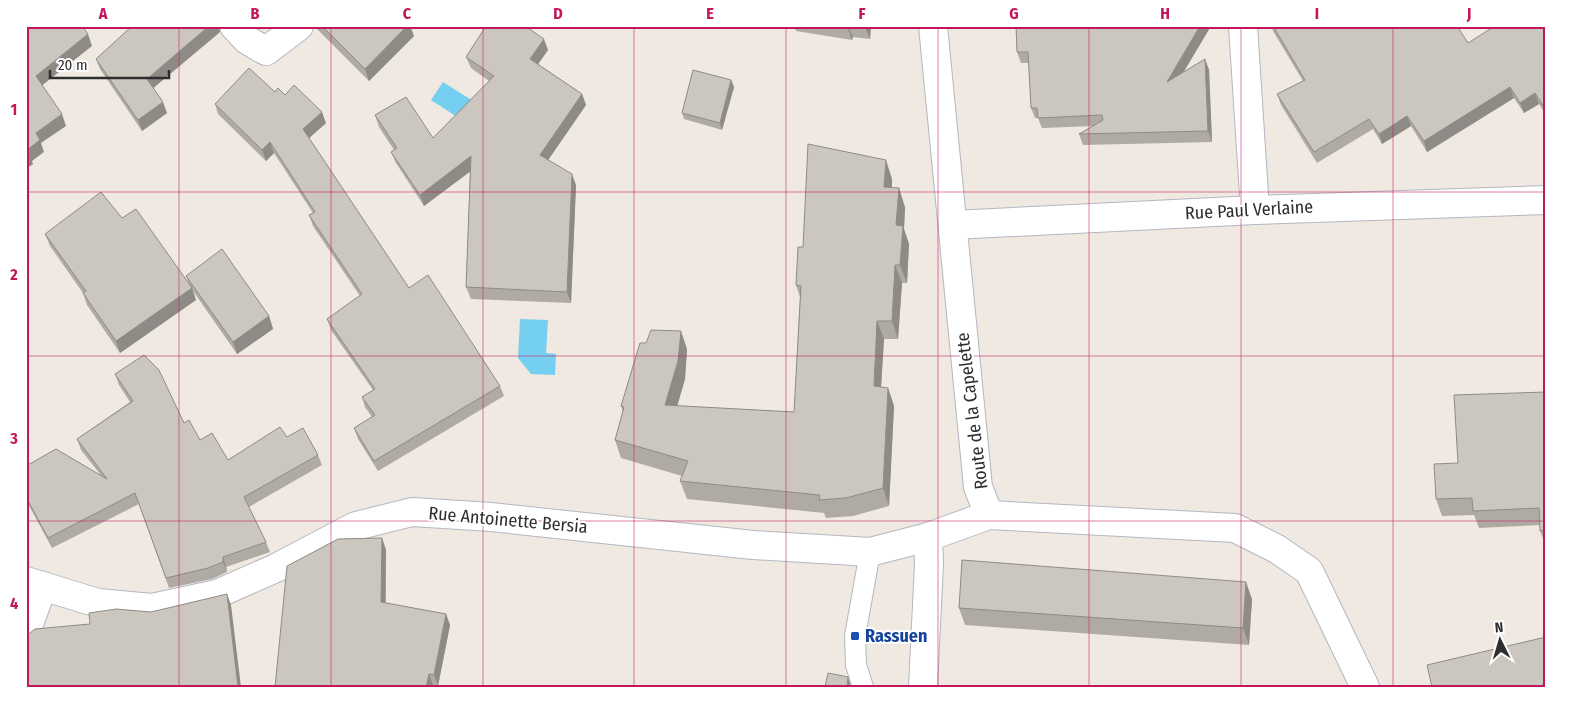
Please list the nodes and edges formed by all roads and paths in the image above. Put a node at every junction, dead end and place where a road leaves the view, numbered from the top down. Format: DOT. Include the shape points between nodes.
graph roads {
  1 [pos="234,26"];
  2 [pos="299,26"];
  3 [pos="932,26"];
  4 [pos="1243,26"];
  5 [pos="1546,200"];
  6 [pos="1255,210"];
  7 [pos="953,225"];
  8 [pos="989,515"];
  9 [pos="928,537"];
  10 [pos="870,552"];
  11 [pos="35,583"];
  12 [pos="26,632"];
  13 [pos="863,687"];
  14 [pos="924,687"];
  15 [pos="1366,687"];
  1 -- 2 [label="street" via="246,40 266,51"];
  3 -- 7 [label="street, Route de la Capelette"];
  4 -- 6 [label="street"];
  5 -- 6 [label="street, Rue Paul Verlaine"];
  6 -- 7 [label="street, Rue Paul Verlaine"];
  7 -- 8 [label="street, Route de la Capelette" via="978,487"];
  8 -- 9 [label="street, Rue Antoinette Bersia"];
  8 -- 15 [label="street" via="1235,528 1277,549 1308,571"];
  9 -- 10 [label="street, Rue Antoinette Bersia"];
  9 -- 14 [label="street" via="930,564"];
  10 -- 11 [label="street, Rue Antoinette Bersia" via="754,545 491,517 412,512 356,526 276,568 216,594 152,608 98,602"];
  10 -- 13 [label="lane" via="855,636 856,665"];
  11 -- 12 [label="street"];
}
